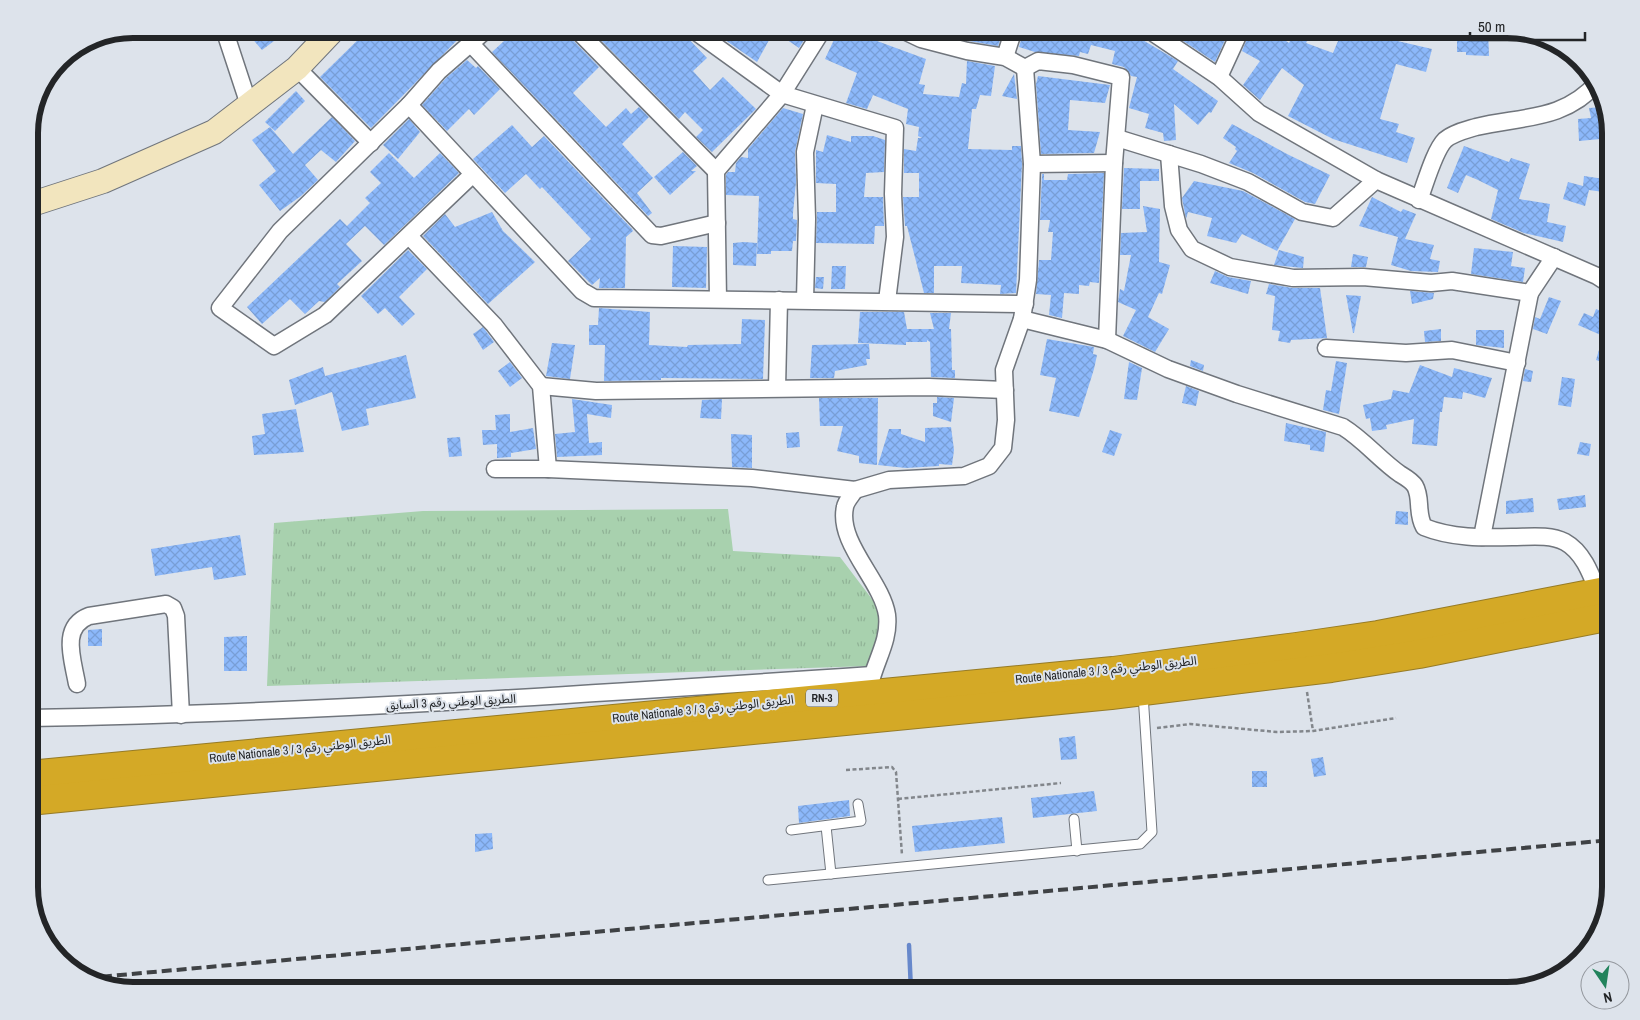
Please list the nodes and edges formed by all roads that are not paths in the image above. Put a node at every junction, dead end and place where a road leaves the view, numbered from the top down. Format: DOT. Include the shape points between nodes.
graph roads {
  1 [pos="227,38"];
  2 [pos="322,38"];
  3 [pos="477,38"];
  4 [pos="585,38"];
  5 [pos="704,38"];
  6 [pos="817,38"];
  7 [pos="919,38"];
  8 [pos="1011,38"];
  9 [pos="1161,38"];
  10 [pos="1238,38"];
  11 [pos="471,44"];
  12 [pos="1005,56"];
  13 [pos="298,68"];
  14 [pos="1025,68"];
  15 [pos="1219,77"];
  16 [pos="1592,89"];
  17 [pos="782,94"];
  18 [pos="249,105"];
  19 [pos="410,105"];
  20 [pos="815,105"];
  21 [pos="1117,138"];
  22 [pos="371,143"];
  23 [pos="1168,154"];
  24 [pos="1114,163"];
  25 [pos="1032,164"];
  26 [pos="716,171"];
  27 [pos="473,174"];
  28 [pos="1376,180"];
  29 [pos="1419,200"];
  30 [pos="38,201"];
  31 [pos="716,222"];
  32 [pos="410,236"];
  33 [pos="1554,257"];
  34 [pos="1602,281"];
  35 [pos="1530,293"];
  36 [pos="718,299"];
  37 [pos="779,300"];
  38 [pos="805,300"];
  39 [pos="887,301"];
  40 [pos="1023,311"];
  41 [pos="1107,340"];
  42 [pos="1326,348"];
  43 [pos="1517,363"];
  44 [pos="541,386"];
  45 [pos="777,388"];
  46 [pos="1004,390"];
  47 [pos="494,469"];
  48 [pos="548,469"];
  49 [pos="855,490"];
  50 [pos="1482,537"];
  51 [pos="1602,587"];
  52 [pos="1602,592"];
  53 [pos="1602,618"];
  54 [pos="77,684"];
  55 [pos="870,684"];
  56 [pos="1143,691"];
  57 [pos="775,702"];
  58 [pos="181,715"];
  59 [pos="38,718"];
  60 [pos="777,729"];
  61 [pos="38,774"];
  62 [pos="38,801"];
  63 [pos="858,804"];
  64 [pos="1074,819"];
  65 [pos="826,826"];
  66 [pos="791,830"];
  67 [pos="1077,850"];
  68 [pos="831,874"];
  69 [pos="768,880"];
  1 -- 18 [label="street"];
  2 -- 13 [label="street"];
  3 -- 11 [label="street"];
  4 -- 26 [label="street"];
  5 -- 17 [label="street"];
  6 -- 17 [label="street"];
  7 -- 12 [label="street" via="966,51"];
  8 -- 12 [label="street"];
  9 -- 15 [label="street"];
  10 -- 15 [label="street"];
  11 -- 19 [label="street" via="439,71"];
  11 -- 31 [label="street" via="652,235 661,236"];
  12 -- 14 [label="street"];
  13 -- 18 [label="street"];
  13 -- 22 [label="street"];
  14 -- 21 [label="street" via="1038,61 1073,65 1121,77"];
  14 -- 25 [label="street"];
  15 -- 28 [label="street" via="1260,113"];
  16 -- 29 [label="street" via="1572,105 1544,116 1461,131 1444,141"];
  17 -- 20 [label="street"];
  17 -- 26 [label="street"];
  18 -- 30 [label="street" via="214,132 158,158 103,181"];
  19 -- 22 [label="street"];
  19 -- 27 [label="street"];
  20 -- 38 [label="street" via="805,152"];
  20 -- 39 [label="street" via="896,128 893,168 895,237"];
  21 -- 23 [label="street"];
  21 -- 24 [label="street"];
  22 -- 32 [label="street" via="280,232 220,308 274,346 325,315"];
  23 -- 28 [label="street" via="1248,182 1302,212 1333,218"];
  23 -- 35 [label="street" via="1173,206 1179,230 1192,249 1230,267 1293,278 1452,281"];
  24 -- 25 [label="street"];
  24 -- 41 [label="street"];
  25 -- 40 [label="street" via="1028,280"];
  26 -- 31 [label="street"];
  27 -- 32 [label="street"];
  27 -- 36 [label="street" via="582,291 594,298"];
  28 -- 29 [label="street"];
  29 -- 33 [label="street"];
  31 -- 36 [label="street"];
  32 -- 44 [label="street" via="494,325"];
  33 -- 34 [label="street"];
  33 -- 35 [label="street"];
  35 -- 43 [label="street"];
  36 -- 37 [label="street"];
  37 -- 38 [label="street"];
  37 -- 45 [label="street"];
  38 -- 39 [label="street"];
  39 -- 40 [label="street"];
  40 -- 41 [label="street"];
  40 -- 46 [label="street" via="1004,370"];
  41 -- 50 [label="street" via="1168,369 1343,427 1414,484 1419,494 1418,512 1424,527 1439,533"];
  42 -- 43 [label="street" via="1406,353 1452,350"];
  43 -- 50 [label="street"];
  44 -- 45 [label="street" via="596,391"];
  44 -- 48 [label="street"];
  45 -- 46 [label="street"];
  46 -- 49 [label="street" via="1006,420 1003,448 989,466 964,476 889,480"];
  47 -- 48 [label="street"];
  48 -- 49 [label="street" via="752,478"];
  49 -- 55 [label="street" via="845,506 845,523 859,560 879,590 887,616 886,642"];
  50 -- 51 [label="street" via="1551,537 1566,542"];
  52 -- 55 [label="highway, Route Nationale 3 / الطريق الوطني رقم 3 / RN-3" via="1296,648 1113,671"];
  53 -- 56 [label="highway, Route Nationale 3 / الطريق الوطني رقم 3 / RN-3" via="1419,654"];
  54 -- 58 [label="street" via="70,639 78,622 89,616 166,604 173,608 176,616"];
  55 -- 57 [label="highway, Route Nationale 3 / الطريق الوطني رقم 3 / RN-3"];
  55 -- 58 [label="street, الطريق الوطني رقم 3 السابق"];
  56 -- 60 [label="highway, Route Nationale 3 / الطريق الوطني رقم 3 / RN-3"];
  56 -- 67 [label="lane" via="1152,832 1140,844"];
  57 -- 60 [label="highway"];
  57 -- 61 [label="highway, Route Nationale 3 / الطريق الوطني رقم 3 / RN-3"];
  58 -- 59 [label="street, الطريق الوطني رقم 3 السابق"];
  60 -- 62 [label="highway, Route Nationale 3 / الطريق الوطني رقم 3 / RN-3"];
  63 -- 65 [label="lane" via="861,821"];
  64 -- 67 [label="lane"];
  65 -- 66 [label="lane"];
  65 -- 68 [label="lane"];
  67 -- 68 [label="lane"];
  68 -- 69 [label="lane"];
}
